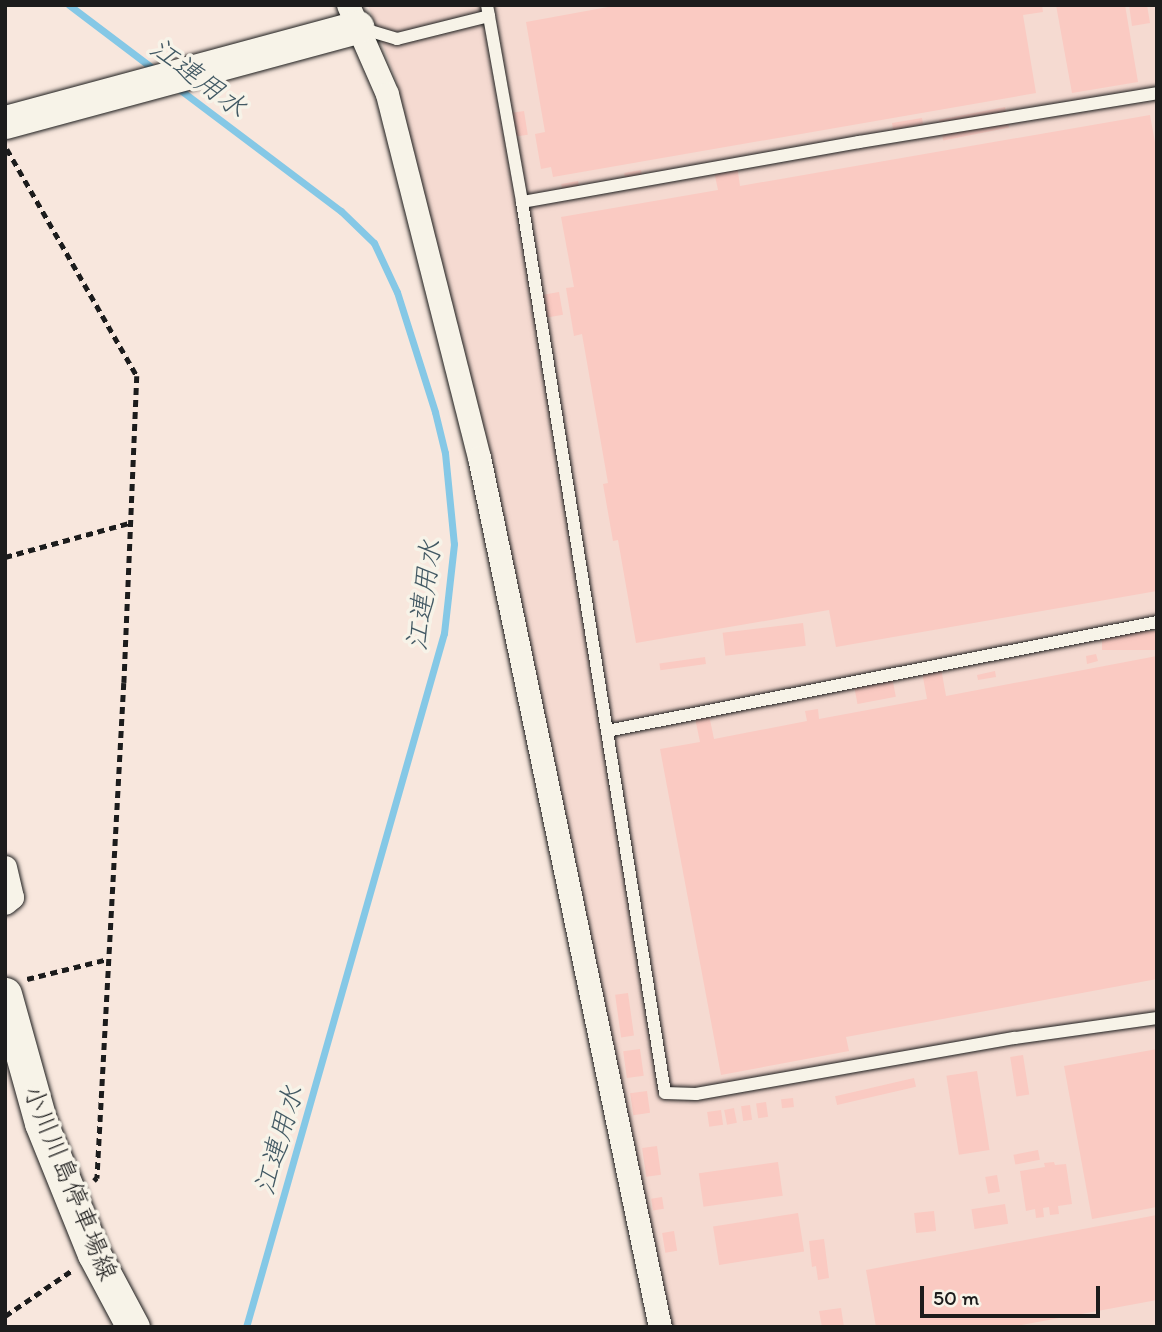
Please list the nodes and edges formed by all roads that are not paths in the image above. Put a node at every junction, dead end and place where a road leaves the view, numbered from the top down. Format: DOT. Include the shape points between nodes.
graph roads {
  1 [pos="488,11"];
  2 [pos="352,16"];
  3 [pos="1157,93"];
  4 [pos="5,122"];
  5 [pos="522,202"];
  6 [pos="1157,622"];
  7 [pos="607,730"];
  8 [pos="5,867"];
  9 [pos="5,903"];
  10 [pos="12,988"];
  11 [pos="1157,1018"];
  12 [pos="133,1327"];
  13 [pos="660,1327"];
  1 -- 2 [label="lane" via="397,39"];
  1 -- 5 [label="lane"];
  2 -- 4 [label="street" via="207,68"];
  2 -- 13 [label="street" via="387,94 479,457"];
  3 -- 5 [label="lane"];
  5 -- 7 [label="lane"];
  6 -- 7 [label="lane"];
  7 -- 11 [label="lane" via="665,1093 696,1094"];
  8 -- 9 [label="street" via="12,897"];
  10 -- 12 [label="street, 小川川島停車場線" via="41,1123 94,1254"];
}
